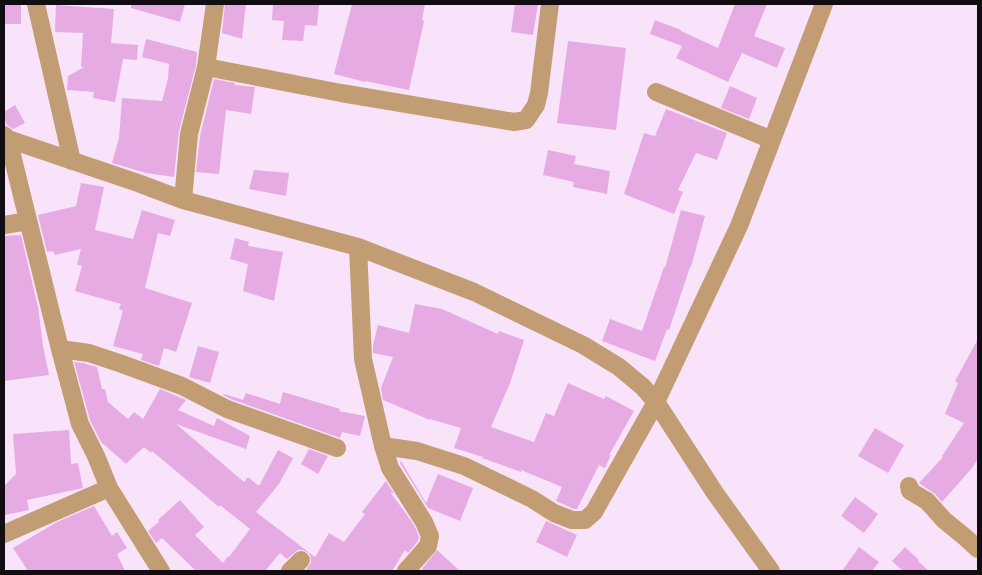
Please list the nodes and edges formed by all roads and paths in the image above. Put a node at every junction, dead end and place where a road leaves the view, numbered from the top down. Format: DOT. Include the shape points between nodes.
graph roads {
  1 [pos="36,4"];
  2 [pos="215,4"];
  3 [pos="550,4"];
  4 [pos="824,4"];
  5 [pos="206,67"];
  6 [pos="656,92"];
  7 [pos="6,137"];
  8 [pos="772,140"];
  9 [pos="72,161"];
  10 [pos="183,200"];
  11 [pos="28,221"];
  12 [pos="4,226"];
  13 [pos="358,247"];
  14 [pos="60,349"];
  15 [pos="656,402"];
  16 [pos="383,446"];
  17 [pos="337,448"];
  18 [pos="909,486"];
  19 [pos="109,488"];
  20 [pos="4,534"];
  21 [pos="978,549"];
  22 [pos="161,571"];
  23 [pos="406,571"];
  24 [pos="771,571"];
  1 -- 9 [label="street"];
  2 -- 5 [label="street"];
  3 -- 5 [label="street" via="539,93 536,106 526,120 514,122"];
  4 -- 8 [label="street"];
  5 -- 10 [label="street" via="189,134"];
  6 -- 8 [label="street"];
  7 -- 9 [label="street"];
  7 -- 11 [label="street"];
  8 -- 15 [label="street" via="739,226"];
  9 -- 10 [label="street"];
  10 -- 13 [label="street"];
  11 -- 12 [label="street"];
  11 -- 14 [label="street"];
  13 -- 15 [label="street" via="474,292 583,345 644,387"];
  13 -- 16 [label="street" via="363,359"];
  14 -- 17 [label="street" via="89,353 122,364 182,386 228,409"];
  14 -- 19 [label="street" via="80,424"];
  15 -- 16 [label="street" via="594,512 585,520 572,520 554,512 464,466"];
  15 -- 24 [label="street"];
  16 -- 23 [label="street" via="390,468 430,536 428,546"];
  18 -- 21 [label="street" via="910,491 927,501"];
  19 -- 20 [label="street"];
  19 -- 22 [label="street"];
}
